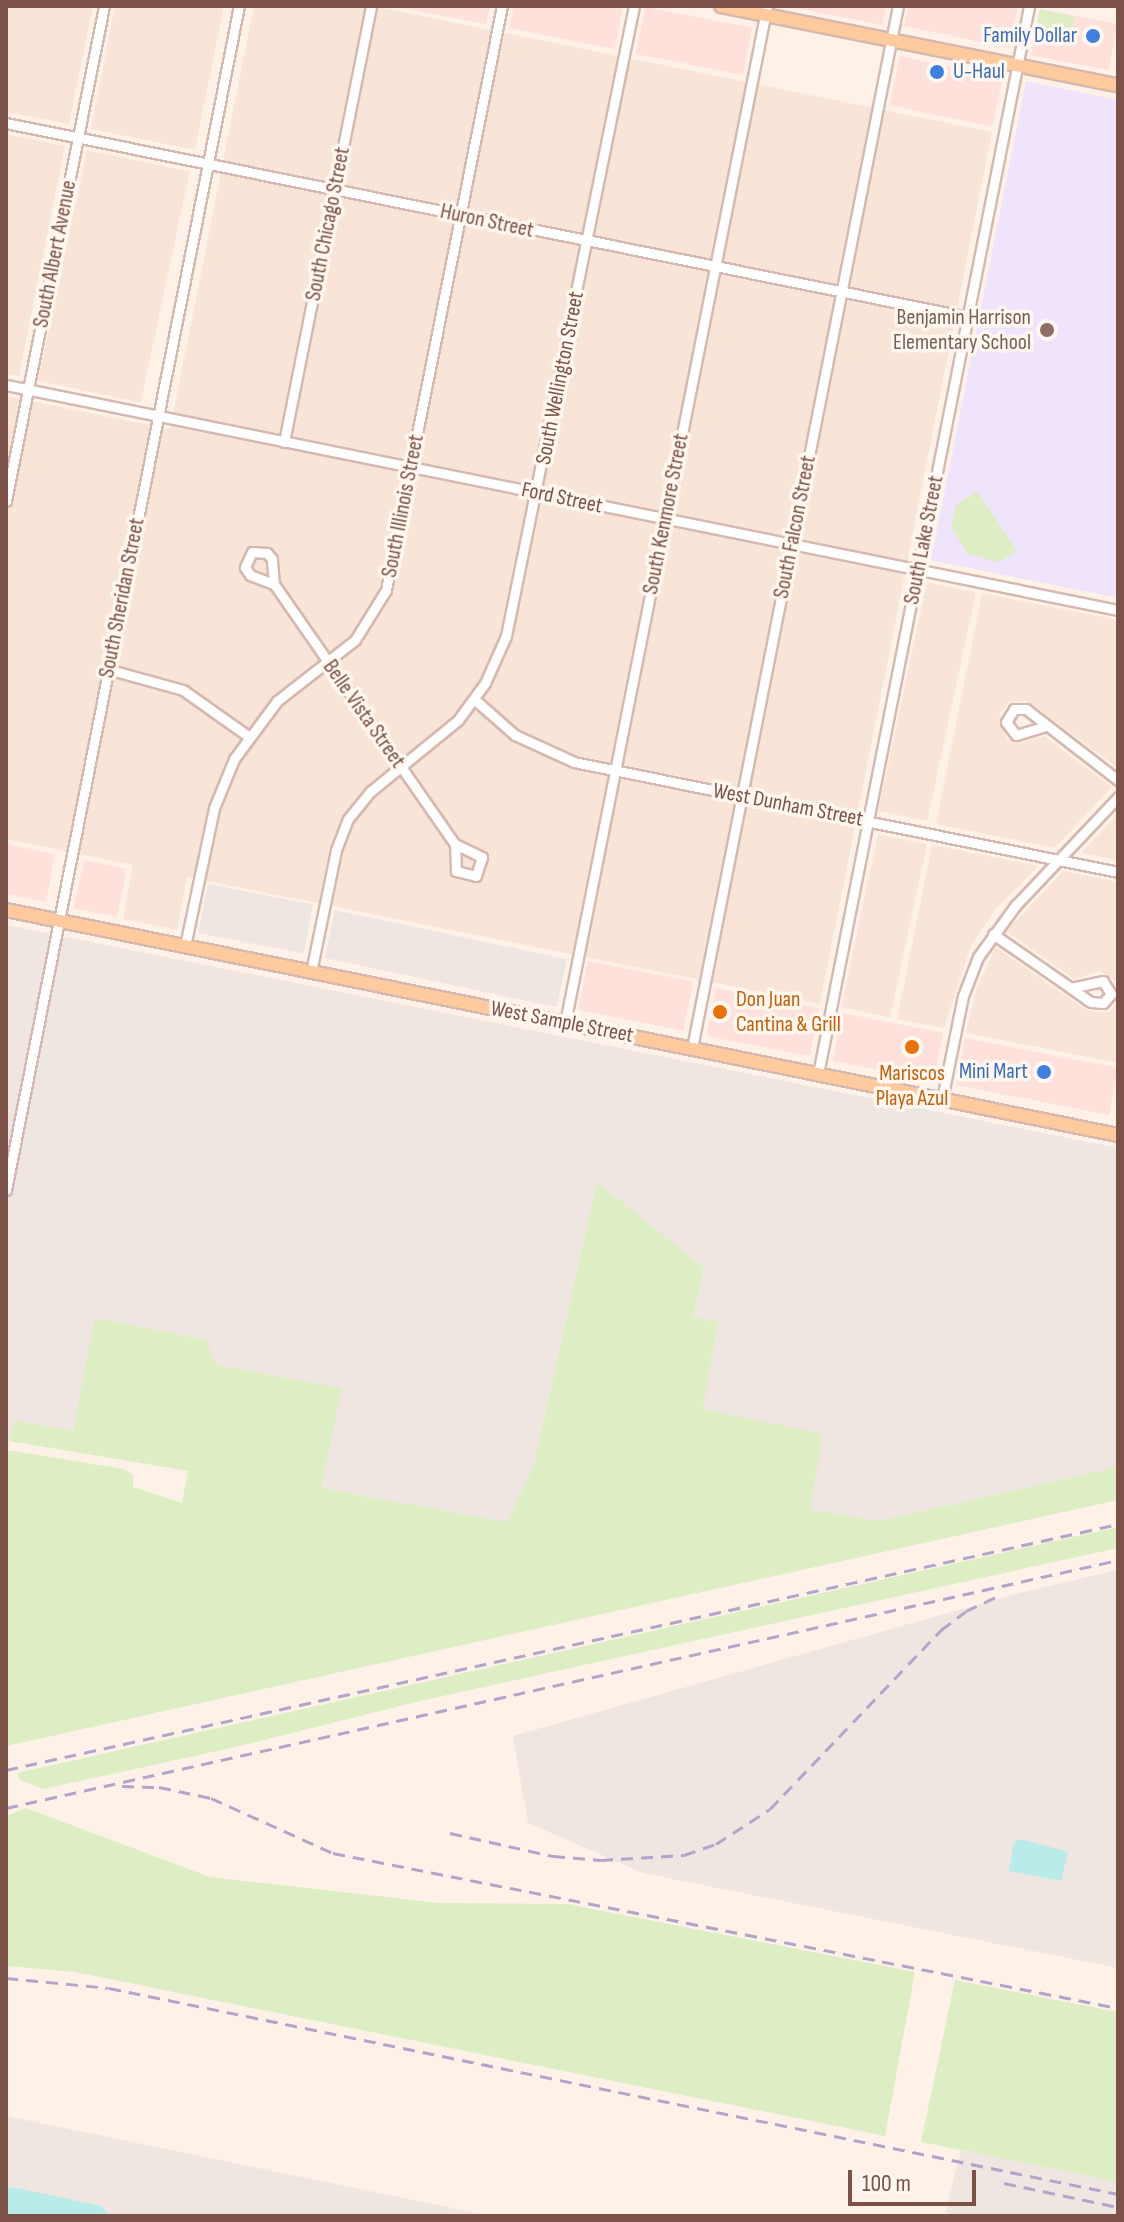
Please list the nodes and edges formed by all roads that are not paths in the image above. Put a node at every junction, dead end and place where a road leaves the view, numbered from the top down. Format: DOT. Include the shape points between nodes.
graph roads {
  1 [pos="104,6"];
  2 [pos="239,6"];
  3 [pos="371,6"];
  4 [pos="502,6"];
  5 [pos="634,6"];
  6 [pos="721,6"];
  7 [pos="898,6"];
  8 [pos="1029,6"];
  9 [pos="766,10"];
  10 [pos="891,40"];
  11 [pos="1018,65"];
  12 [pos="1118,85"];
  13 [pos="6,123"];
  14 [pos="78,138"];
  15 [pos="208,165"];
  16 [pos="335,190"];
  17 [pos="461,216"];
  18 [pos="587,242"];
  19 [pos="714,267"];
  20 [pos="841,293"];
  21 [pos="968,317"];
  22 [pos="6,385"];
  23 [pos="28,390"];
  24 [pos="158,417"];
  25 [pos="284,442"];
  26 [pos="411,467"];
  27 [pos="537,493"];
  28 [pos="6,501"];
  29 [pos="665,520"];
  30 [pos="791,544"];
  31 [pos="918,569"];
  32 [pos="274,584"];
  33 [pos="1118,610"];
  34 [pos="327,662"];
  35 [pos="107,669"];
  36 [pos="474,699"];
  37 [pos="1046,726"];
  38 [pos="248,736"];
  39 [pos="402,768"];
  40 [pos="615,771"];
  41 [pos="1118,780"];
  42 [pos="742,797"];
  43 [pos="1118,797"];
  44 [pos="868,821"];
  45 [pos="455,844"];
  46 [pos="1060,861"];
  47 [pos="1118,872"];
  48 [pos="6,910"];
  49 [pos="60,921"];
  50 [pos="993,934"];
  51 [pos="185,946"];
  52 [pos="311,972"];
  53 [pos="1071,988"];
  54 [pos="565,1023"];
  55 [pos="692,1048"];
  56 [pos="818,1074"];
  57 [pos="942,1099"];
  58 [pos="1118,1135"];
  59 [pos="6,1190"];
  1 -- 14 [label="street, South Albert Avenue"];
  2 -- 15 [label="street, South Sheridan Street"];
  3 -- 16 [label="street, South Chicago Street"];
  4 -- 17 [label="street, South Illinois Street"];
  5 -- 18 [label="street, South Wellington Street"];
  6 -- 9 [label="main road"];
  7 -- 10 [label="street, South Falcon Street"];
  8 -- 11 [label="street, South Lake Street"];
  9 -- 10 [label="main road"];
  9 -- 19 [label="street, South Kenmore Street"];
  10 -- 11 [label="main road"];
  10 -- 20 [label="street, South Falcon Street"];
  11 -- 12 [label="main road"];
  11 -- 21 [label="street, South Lake Street"];
  13 -- 14 [label="street, Huron Street"];
  14 -- 15 [label="street, Huron Street"];
  14 -- 23 [label="street, South Albert Avenue"];
  15 -- 16 [label="street, Huron Street"];
  15 -- 24 [label="street, South Sheridan Street"];
  16 -- 17 [label="street, Huron Street"];
  16 -- 25 [label="street, South Chicago Street"];
  17 -- 18 [label="street, Huron Street"];
  17 -- 26 [label="street, South Illinois Street"];
  18 -- 19 [label="street, Huron Street"];
  18 -- 27 [label="street, South Wellington Street"];
  19 -- 20 [label="street, Huron Street"];
  19 -- 29 [label="street, South Kenmore Street"];
  20 -- 21 [label="street, Huron Street"];
  20 -- 30 [label="street, South Falcon Street"];
  21 -- 31 [label="street, South Lake Street"];
  22 -- 23 [label="street, Ford Street"];
  23 -- 24 [label="street, Ford Street"];
  23 -- 28 [label="street, South Albert Avenue"];
  24 -- 25 [label="street, Ford Street"];
  24 -- 35 [label="street, South Sheridan Street"];
  25 -- 26 [label="street, Ford Street"];
  26 -- 27 [label="street, Ford Street"];
  26 -- 34 [label="street, South Illinois Street" via="380,605 355,640"];
  27 -- 29 [label="street, Ford Street"];
  27 -- 36 [label="street, South Wellington Street" via="506,636"];
  29 -- 30 [label="street, Ford Street"];
  29 -- 40 [label="street, South Kenmore Street"];
  30 -- 31 [label="street, Ford Street"];
  30 -- 42 [label="street, South Falcon Street"];
  31 -- 33 [label="street, Ford Street"];
  31 -- 44 [label="street, South Lake Street"];
  32 -- 34 [label="street, Belle Vista Street"];
  34 -- 38 [label="street, South Illinois Street" via="288,691"];
  34 -- 39 [label="street, Belle Vista Street"];
  35 -- 38 [label="street" via="183,690"];
  35 -- 49 [label="street, South Sheridan Street"];
  36 -- 39 [label="street, South Wellington Street" via="444,734"];
  36 -- 40 [label="street, West Dunham Street" via="536,748"];
  37 -- 41 [label="street"];
  38 -- 51 [label="street, South Illinois Street" via="214,808"];
  39 -- 45 [label="street, Belle Vista Street"];
  39 -- 52 [label="street, South Wellington Street" via="371,791 341,833"];
  40 -- 42 [label="street, West Dunham Street"];
  40 -- 54 [label="street, South Kenmore Street"];
  42 -- 44 [label="street, West Dunham Street"];
  42 -- 55 [label="street, South Falcon Street"];
  43 -- 46 [label="street"];
  44 -- 46 [label="street, West Dunham Street"];
  44 -- 56 [label="street, South Lake Street"];
  46 -- 47 [label="street, West Dunham Street"];
  46 -- 50 [label="street"];
  48 -- 49 [label="main road, West Sample Street"];
  49 -- 51 [label="main road, West Sample Street"];
  49 -- 59 [label="street, South Sheridan Street"];
  50 -- 53 [label="street"];
  50 -- 57 [label="street" via="963,996"];
  51 -- 52 [label="main road, West Sample Street"];
  52 -- 54 [label="main road, West Sample Street"];
  54 -- 55 [label="main road, West Sample Street"];
  55 -- 56 [label="main road, West Sample Street"];
  56 -- 57 [label="main road, West Sample Street"];
  57 -- 58 [label="main road, West Sample Street"];
}
